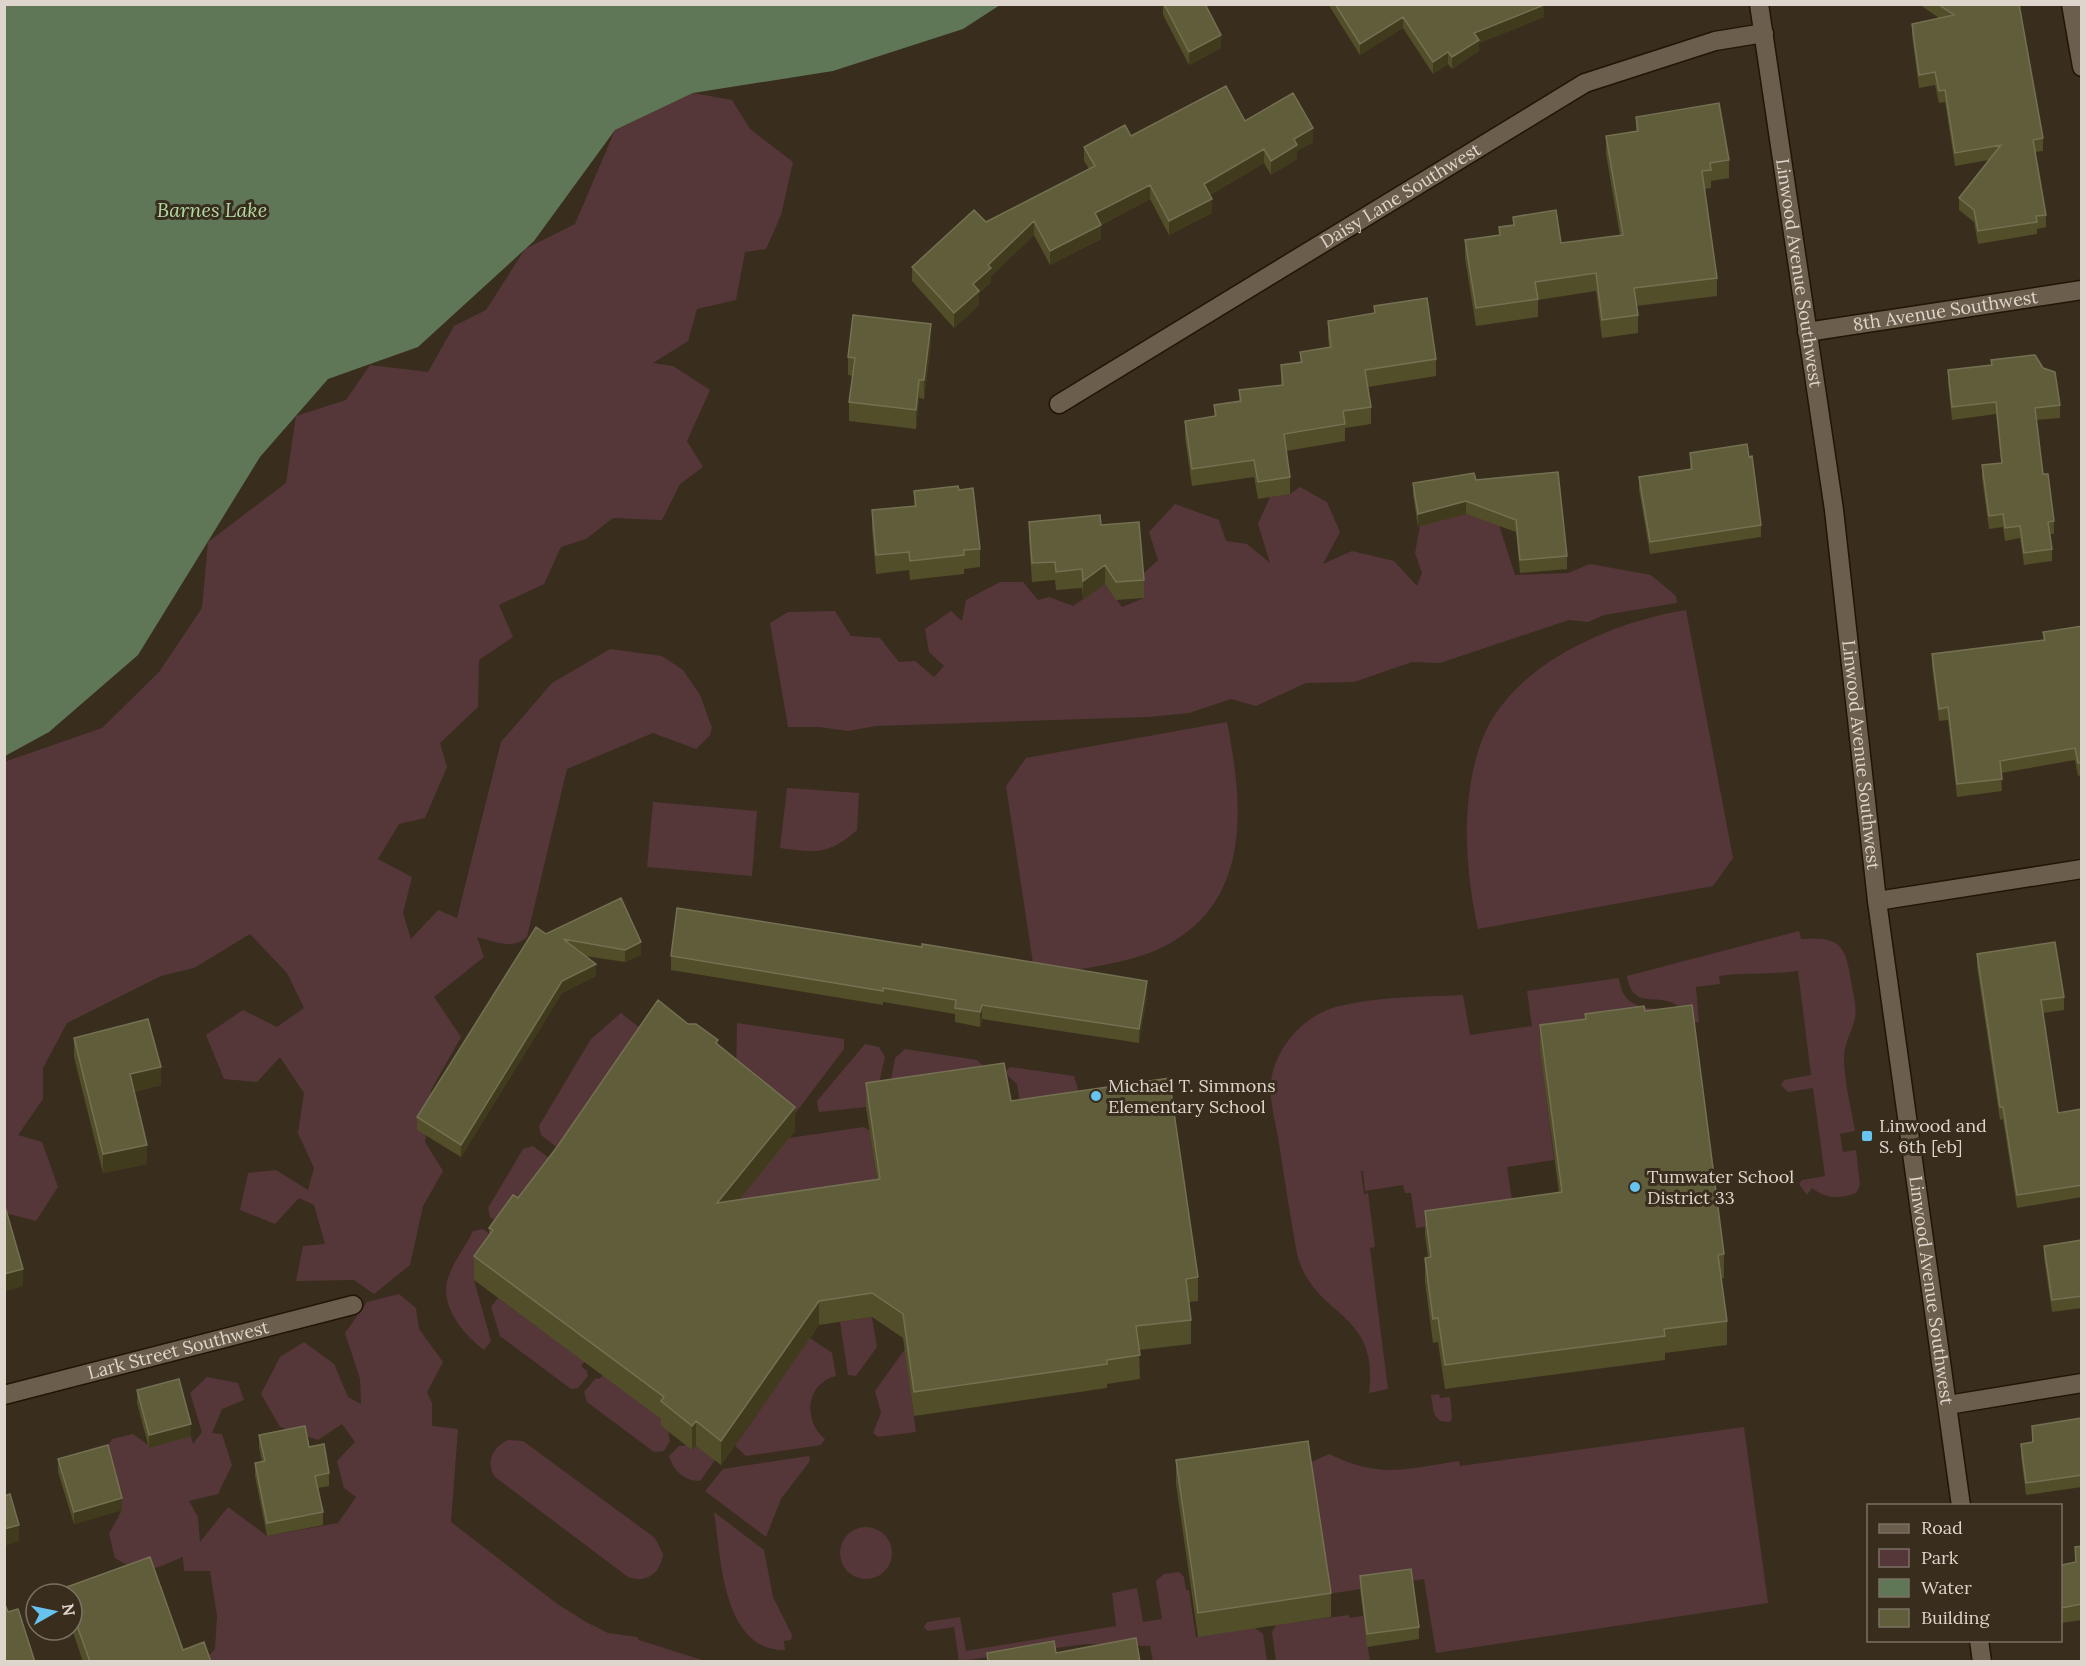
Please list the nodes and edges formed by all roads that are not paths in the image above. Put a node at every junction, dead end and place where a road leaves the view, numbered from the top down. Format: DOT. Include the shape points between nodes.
graph roads {
  1 [pos="1759,4"];
  2 [pos="2072,4"];
  3 [pos="1764,33"];
  4 [pos="2082,68"];
  5 [pos="2082,290"];
  6 [pos="1807,332"];
  7 [pos="1059,404"];
  8 [pos="2082,869"];
  9 [pos="1877,901"];
  10 [pos="353,1305"];
  11 [pos="2082,1383"];
  12 [pos="4,1395"];
  13 [pos="1948,1405"];
  14 [pos="1961,1504"];
  15 [pos="1979,1642"];
  16 [pos="1982,1662"];
  1 -- 3 [label="street, Linwood Avenue Southwest"];
  2 -- 4 [label="street"];
  3 -- 6 [label="street, Linwood Avenue Southwest"];
  3 -- 7 [label="street, Daisy Lane Southwest" via="1714,41 1585,83"];
  5 -- 6 [label="street, 8th Avenue Southwest"];
  6 -- 9 [label="street, Linwood Avenue Southwest" via="1834,510"];
  8 -- 9 [label="street"];
  9 -- 13 [label="street, Linwood Avenue Southwest"];
  10 -- 12 [label="street, Lark Street Southwest"];
  11 -- 13 [label="street"];
  13 -- 14 [label="street, Linwood Avenue Southwest"];
  15 -- 16 [label="street"];
}
